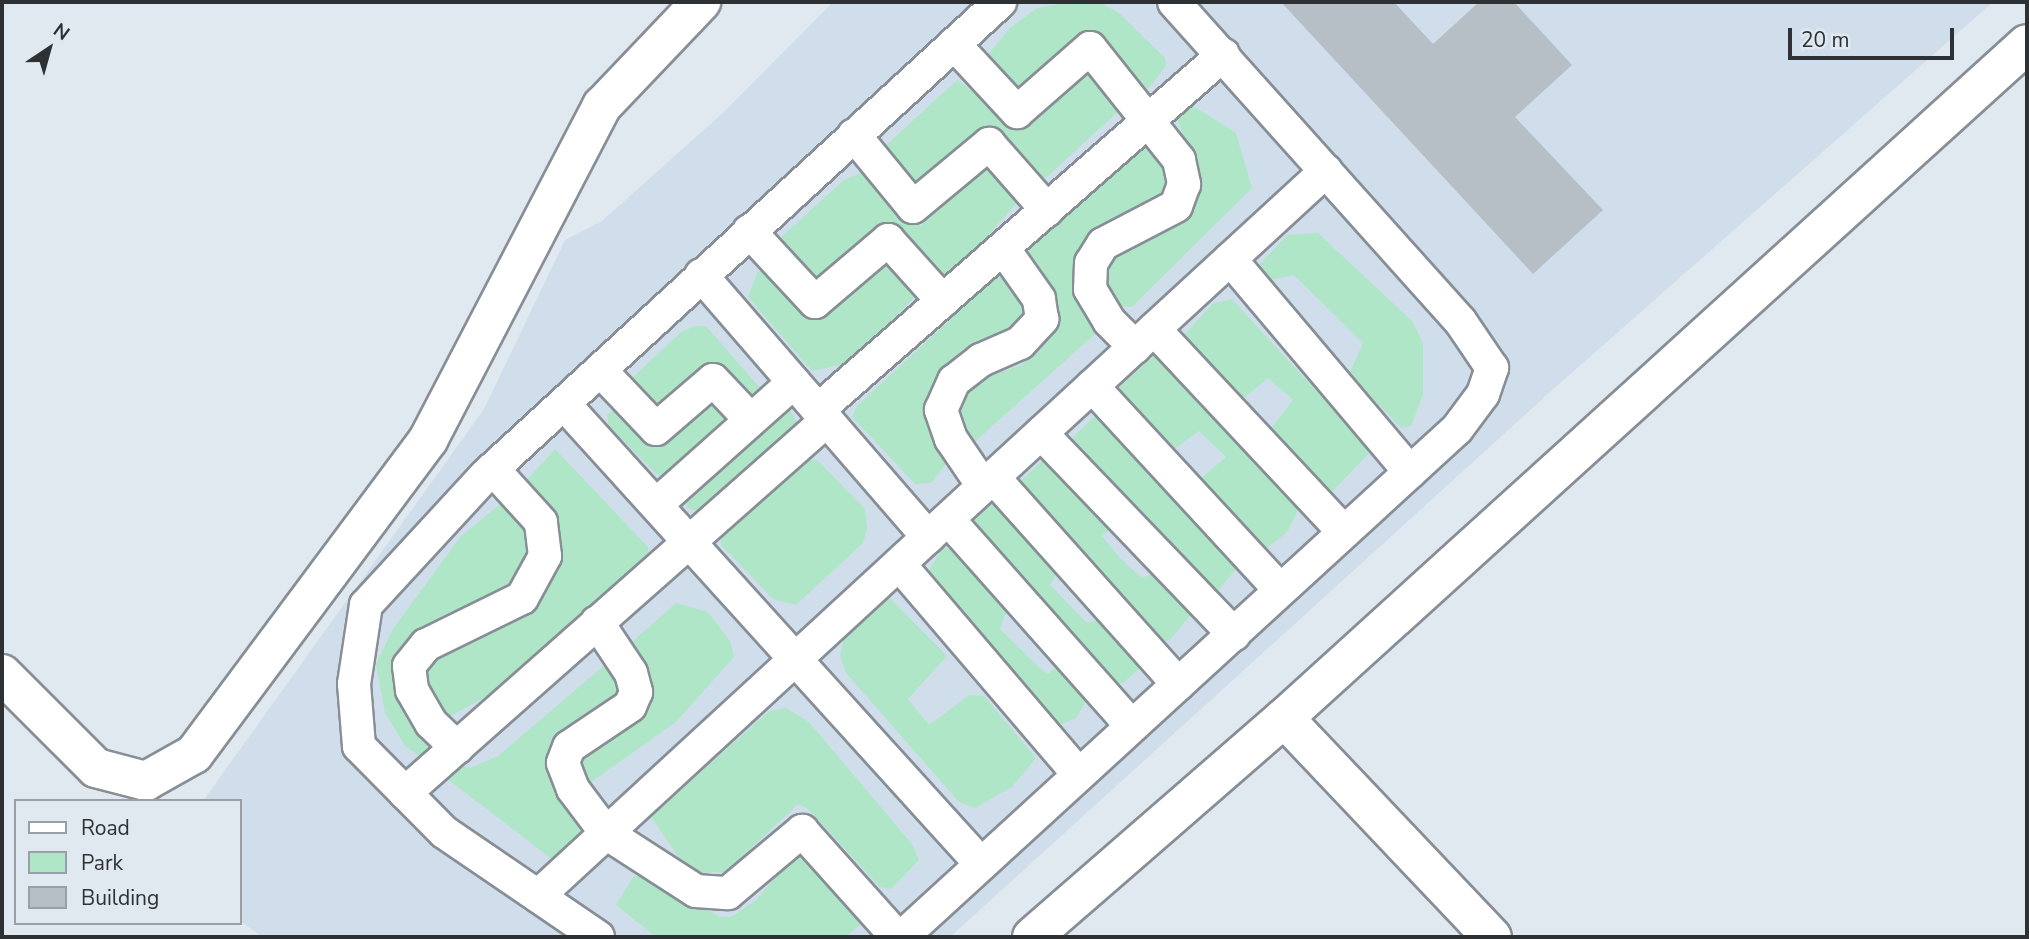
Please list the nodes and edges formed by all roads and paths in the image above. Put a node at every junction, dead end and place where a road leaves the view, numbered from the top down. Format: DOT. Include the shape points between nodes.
graph roads {
  1 [pos="701,2"];
  2 [pos="1000,2"];
  3 [pos="1174,2"];
  4 [pos="954,44"];
  5 [pos="2027,44"];
  6 [pos="1223,55"];
  7 [pos="1150,119"];
  8 [pos="854,135"];
  9 [pos="1326,170"];
  10 [pos="1047,210"];
  11 [pos="749,231"];
  12 [pos="1003,248"];
  13 [pos="1230,260"];
  14 [pos="701,275"];
  15 [pos="943,302"];
  16 [pos="1145,338"];
  17 [pos="600,370"];
  18 [pos="794,382"];
  19 [pos="1092,386"];
  20 [pos="564,404"];
  21 [pos="822,415"];
  22 [pos="751,420"];
  23 [pos="1041,433"];
  24 [pos="494,469"];
  25 [pos="1410,472"];
  26 [pos="988,482"];
  27 [pos="657,504"];
  28 [pos="938,528"];
  29 [pos="1344,532"];
  30 [pos="690,541"];
  31 [pos="899,564"];
  32 [pos="1280,590"];
  33 [pos="597,622"];
  34 [pos="1234,634"];
  35 [pos="797,658"];
  36 [pos="2,674"];
  37 [pos="1178,684"];
  38 [pos="1284,718"];
  39 [pos="1132,726"];
  40 [pos="457,748"];
  41 [pos="1079,775"];
  42 [pos="405,793"];
  43 [pos="606,833"];
  44 [pos="981,864"];
  45 [pos="538,896"];
  46 [pos="598,937"];
  47 [pos="899,937"];
  48 [pos="1032,937"];
  49 [pos="1492,937"];
  1 -- 36 [label="street" via="602,106 428,440 194,754 146,781 96,768"];
  2 -- 4 [label="lane"];
  3 -- 6 [label="lane"];
  4 -- 7 [label="lane" via="1017,112 1090,48"];
  4 -- 8 [label="lane"];
  5 -- 38 [label="street"];
  6 -- 7 [label="lane"];
  6 -- 9 [label="lane"];
  7 -- 10 [label="lane"];
  7 -- 16 [label="lane" via="1179,160 1184,184 1176,206 1102,244 1091,263 1090,289 1109,321"];
  8 -- 10 [label="lane" via="913,207 989,144"];
  8 -- 11 [label="lane"];
  9 -- 13 [label="lane"];
  9 -- 25 [label="lane" via="1460,321 1492,368 1483,394 1457,429"];
  10 -- 12 [label="lane"];
  11 -- 14 [label="lane"];
  11 -- 15 [label="lane" via="815,302 888,240"];
  12 -- 15 [label="lane"];
  12 -- 26 [label="lane" via="1039,299 1042,319 1020,343 981,360 954,381 941,410 951,439"];
  13 -- 16 [label="lane"];
  13 -- 25 [label="lane"];
  14 -- 17 [label="lane"];
  14 -- 18 [label="lane"];
  15 -- 21 [label="lane"];
  16 -- 19 [label="lane"];
  16 -- 29 [label="lane"];
  17 -- 20 [label="lane"];
  17 -- 22 [label="lane" via="656,429 713,380"];
  18 -- 21 [label="lane"];
  18 -- 22 [label="lane"];
  19 -- 23 [label="lane"];
  19 -- 32 [label="lane"];
  20 -- 24 [label="lane"];
  20 -- 27 [label="lane"];
  21 -- 28 [label="lane"];
  21 -- 30 [label="lane"];
  22 -- 27 [label="lane"];
  23 -- 26 [label="lane"];
  23 -- 34 [label="lane"];
  24 -- 40 [label="lane" via="541,522 545,556 522,598 426,645 409,666 412,690 431,723"];
  24 -- 42 [label="lane" via="366,606 354,684 359,746"];
  25 -- 29 [label="lane"];
  26 -- 28 [label="lane"];
  26 -- 37 [label="lane"];
  27 -- 30 [label="lane"];
  28 -- 31 [label="lane"];
  28 -- 39 [label="lane"];
  29 -- 32 [label="lane"];
  30 -- 33 [label="lane"];
  30 -- 35 [label="lane"];
  31 -- 35 [label="lane"];
  31 -- 41 [label="lane"];
  32 -- 34 [label="lane"];
  33 -- 40 [label="lane"];
  33 -- 43 [label="lane" via="631,673 636,691 630,706 569,747 563,763 573,789"];
  34 -- 37 [label="lane"];
  35 -- 43 [label="lane"];
  35 -- 44 [label="lane"];
  37 -- 39 [label="lane"];
  38 -- 48 [label="street"];
  38 -- 49 [label="street"];
  39 -- 41 [label="lane"];
  40 -- 42 [label="lane"];
  41 -- 44 [label="lane"];
  42 -- 45 [label="lane" via="444,832"];
  43 -- 45 [label="lane"];
  43 -- 47 [label="lane" via="696,891 728,893 802,831"];
  44 -- 47 [label="lane"];
  45 -- 46 [label="lane"];
}
